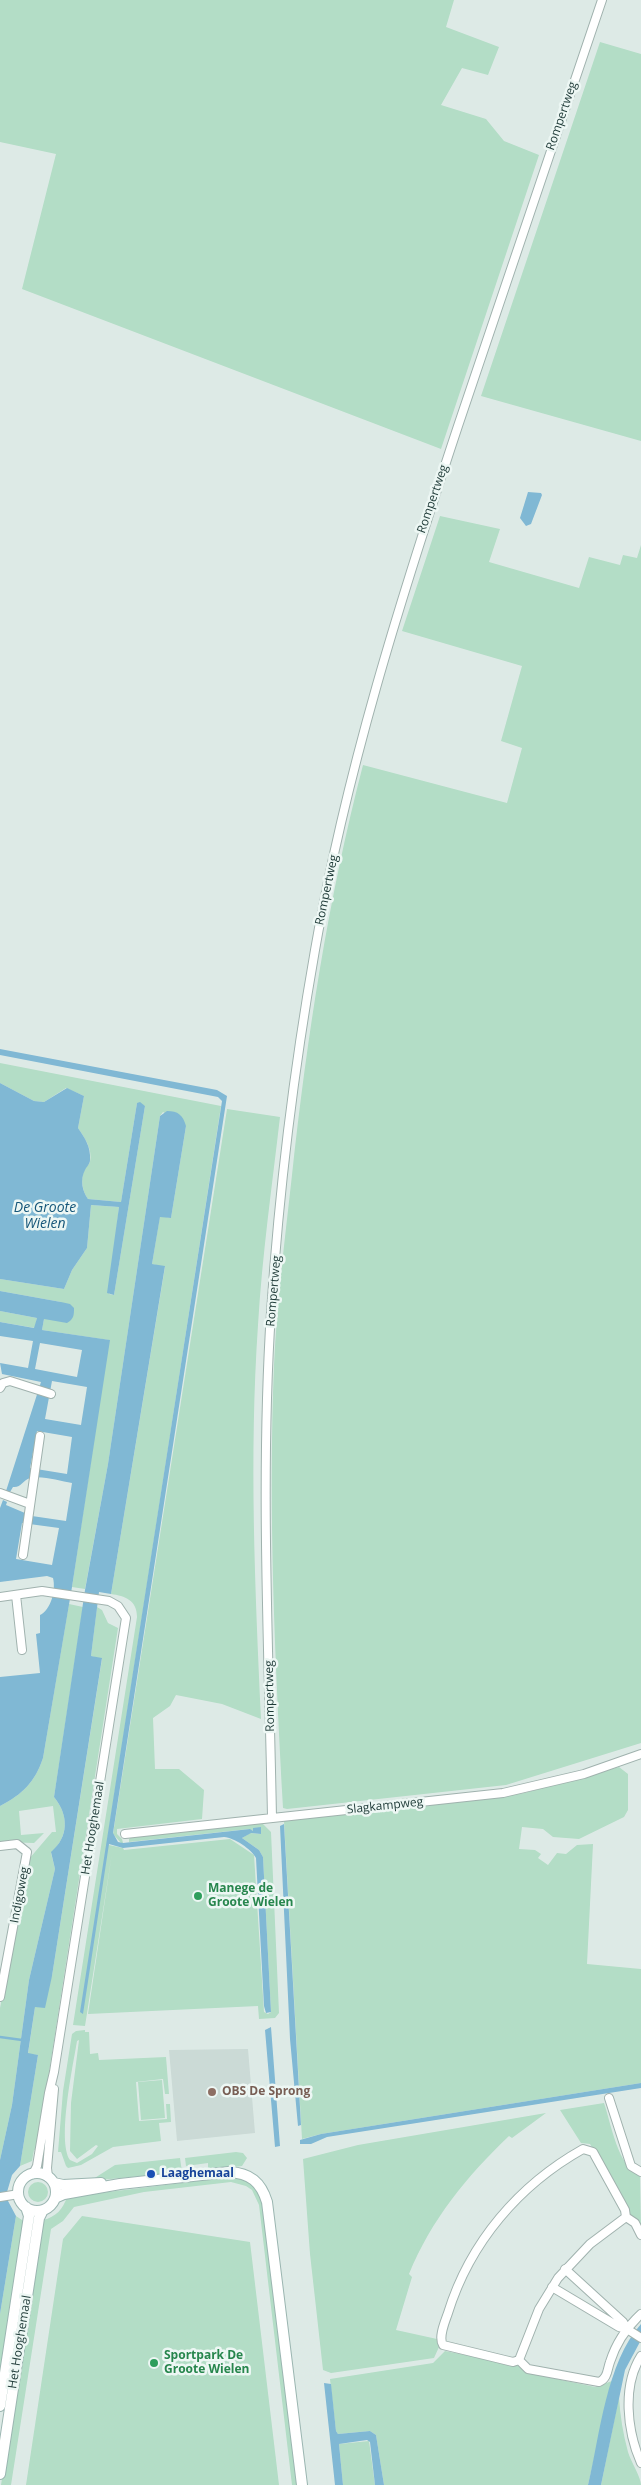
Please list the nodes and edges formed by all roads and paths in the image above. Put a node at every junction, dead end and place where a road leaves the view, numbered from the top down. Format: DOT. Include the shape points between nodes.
graph roads {
  1 [pos="602,0"];
  2 [pos="1,1383"];
  3 [pos="51,1394"];
  4 [pos="40,1436"];
  5 [pos="0,1493"];
  6 [pos="29,1508"];
  7 [pos="23,1555"];
  8 [pos="16,1595"];
  9 [pos="0,1597"];
  10 [pos="22,1650"];
  11 [pos="641,1754"];
  12 [pos="272,1818"];
  13 [pos="124,1834"];
  14 [pos="0,1846"];
  15 [pos="0,1997"];
  16 [pos="54,2072"];
  17 [pos="609,2098"];
  18 [pos="641,2172"];
  19 [pos="33,2174"];
  20 [pos="51,2180"];
  21 [pos="120,2184"];
  22 [pos="14,2195"];
  23 [pos="0,2197"];
  24 [pos="55,2198"];
  25 [pos="26,2207"];
  26 [pos="43,2210"];
  27 [pos="626,2217"];
  28 [pos="641,2235"];
  29 [pos="566,2269"];
  30 [pos="552,2287"];
  31 [pos="641,2314"];
  32 [pos="630,2331"];
  33 [pos="641,2338"];
  34 [pos="641,2356"];
  35 [pos="519,2360"];
  36 [pos="0,2406"];
  37 [pos="641,2463"];
  38 [pos="0,2474"];
  39 [pos="302,2485"];
  1 -- 12 [label="street, Rompertweg" via="380,668 354,766 316,945 290,1116 271,1313 266,1464"];
  2 -- 3 [label="street" via="10,1381"];
  4 -- 6 [label="street"];
  5 -- 6 [label="street"];
  6 -- 7 [label="street"];
  8 -- 9 [label="street"];
  8 -- 10 [label="street"];
  8 -- 16 [label="street, Het Hooghemaal" via="47,1591 109,1601 120,1607 125,1624"];
  11 -- 12 [label="street, Slagkampweg" via="530,1788"];
  12 -- 13 [label="street, Slagkampweg"];
  14 -- 15 [label="street, Indigoweg" via="17,1844 27,1852"];
  16 -- 19 [label="street, Het Hooghemaal"];
  16 -- 20 [label="street, Het Hooghemaal"];
  17 -- 18 [label="street" via="631,2166"];
  19 -- 20 [label="street"];
  19 -- 22 [label="street" via="24,2180"];
  20 -- 21 [label="street" via="63,2185"];
  20 -- 24 [label="street" via="56,2190"];
  21 -- 24 [label="street"];
  21 -- 39 [label="street" via="238,2172 254,2179 264,2191"];
  22 -- 23 [label="street"];
  22 -- 25 [label="street"];
  24 -- 26 [label="street"];
  25 -- 26 [label="street"];
  25 -- 36 [label="street, Het Hooghemaal" via="29,2216"];
  26 -- 38 [label="street, Het Hooghemaal" via="39,2218"];
  27 -- 28 [label="street" via="635,2223"];
  27 -- 29 [label="street" via="590,2244"];
  27 -- 35 [label="street" via="593,2152 583,2149 531,2185 487,2234 458,2286 441,2342 446,2348 513,2362"];
  29 -- 30 [label="street"];
  29 -- 32 [label="street"];
  30 -- 32 [label="street"];
  30 -- 35 [label="street"];
  31 -- 32 [label="street"];
  32 -- 33 [label="street"];
  32 -- 35 [label="street" via="615,2350 603,2381 528,2369"];
  34 -- 37 [label="street" via="630,2387 629,2409 632,2435"];
}
